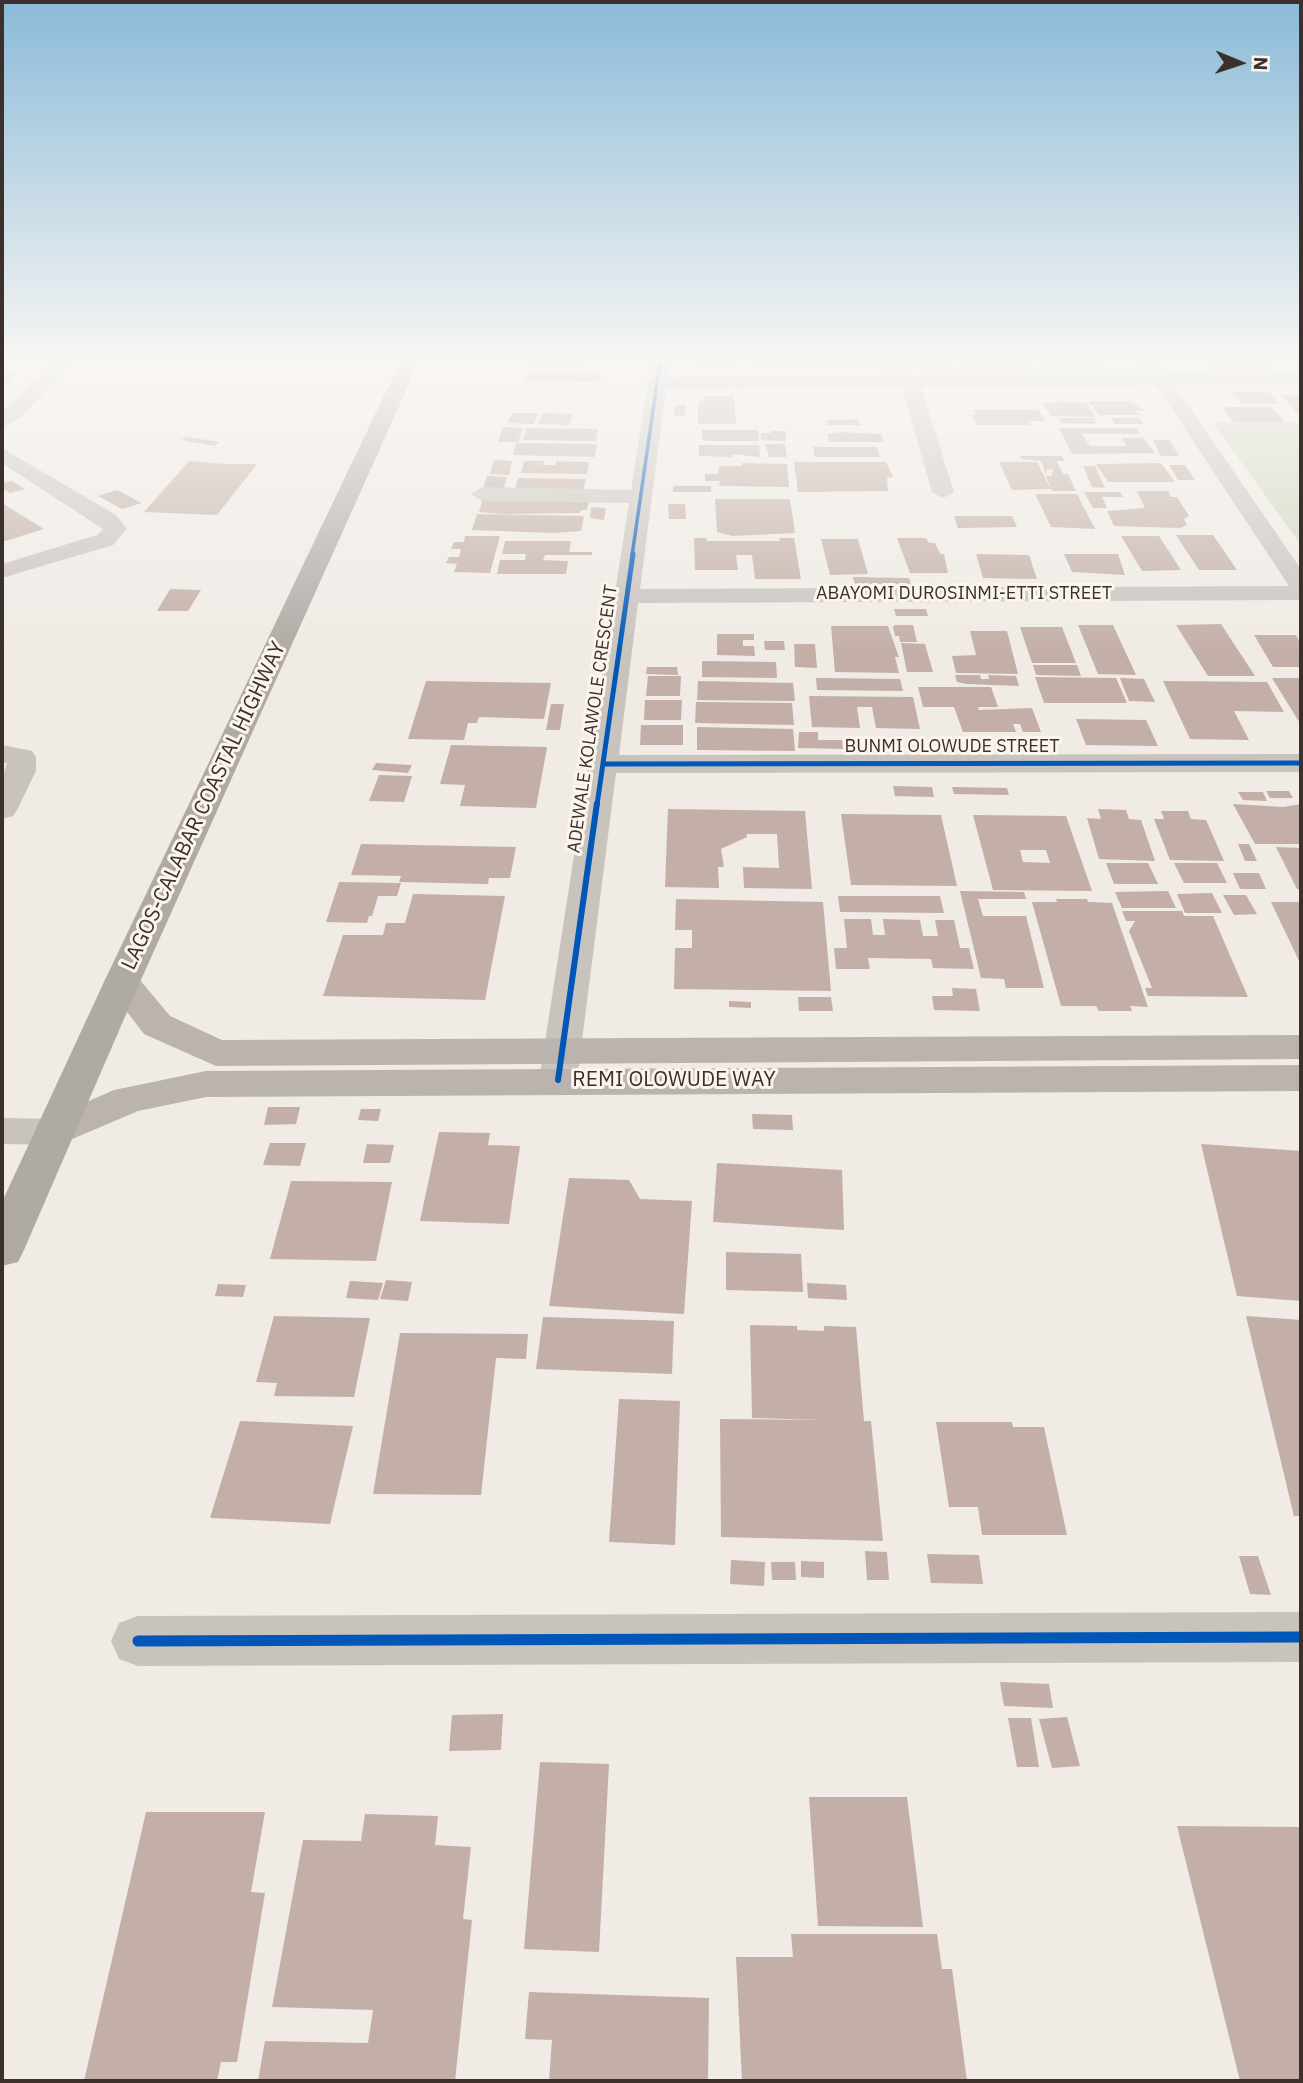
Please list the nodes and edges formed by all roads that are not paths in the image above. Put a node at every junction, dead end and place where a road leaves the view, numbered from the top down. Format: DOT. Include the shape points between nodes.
graph roads {
  1 [pos="10,459"];
  2 [pos="365,459"];
  3 [pos="646,459"];
  4 [pos="933,459"];
  5 [pos="1215,459"];
  6 [pos="943,492"];
  7 [pos="482,494"];
  8 [pos="641,497"];
  9 [pos="2,571"];
  10 [pos="1301,586"];
  11 [pos="1301,593"];
  12 [pos="627,596"];
  13 [pos="2,754"];
  14 [pos="1301,763"];
  15 [pos="603,764"];
  16 [pos="2,810"];
  17 [pos="122,982"];
  18 [pos="1301,1047"];
  19 [pos="560,1066"];
  20 [pos="1301,1078"];
  21 [pos="2,1131"];
  22 [pos="56,1132"];
  23 [pos="2,1250"];
  24 [pos="1301,1637"];
  25 [pos="138,1641"];
  1 -- 9 [label="street" via="116,529 105,540"];
  2 -- 17 [label="highway, LAGOS-CALABAR COASTAL HIGHWAY"];
  3 -- 8 [label="street, ADEWALE KOLAWOLE CRESCENT"];
  4 -- 6 [label="street"];
  5 -- 10 [label="street"];
  7 -- 8 [label="street"];
  8 -- 12 [label="street, ADEWALE KOLAWOLE CRESCENT"];
  11 -- 12 [label="street, ABAYOMI DUROSINMI-ETTI STREET"];
  12 -- 15 [label="street, ADEWALE KOLAWOLE CRESCENT"];
  13 -- 16 [label="street" via="22,757 22,771"];
  14 -- 15 [label="street, BUNMI OLOWUDE STREET"];
  15 -- 19 [label="street, ADEWALE KOLAWOLE CRESCENT"];
  17 -- 19 [label="main road, REMI OLOWUDE WAY" via="157,1025 216,1053"];
  17 -- 22 [label="highway, LAGOS-CALABAR COASTAL HIGHWAY"];
  18 -- 19 [label="main road, REMI OLOWUDE WAY"];
  19 -- 20 [label="main road, REMI OLOWUDE WAY"];
  19 -- 22 [label="main road, REMI OLOWUDE WAY" via="206,1084 128,1100"];
  21 -- 22 [label="street"];
  22 -- 23 [label="highway, LAGOS-CALABAR COASTAL HIGHWAY"];
  24 -- 25 [label="street"];
}
